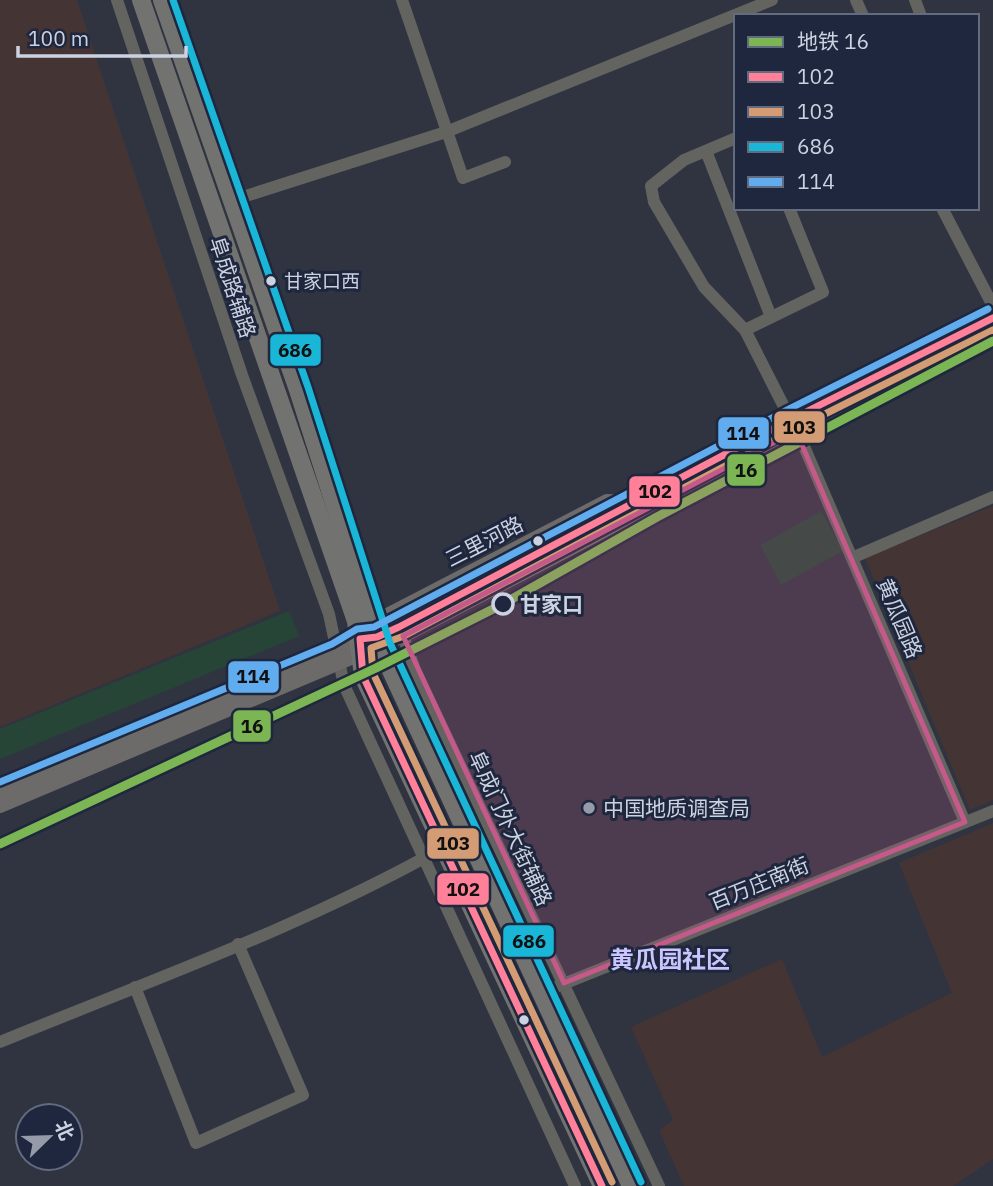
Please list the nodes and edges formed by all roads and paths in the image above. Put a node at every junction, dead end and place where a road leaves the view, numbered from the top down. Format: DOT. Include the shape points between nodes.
graph roads {
  1 [pos="117,0"];
  2 [pos="141,0"];
  3 [pos="162,0"];
  4 [pos="402,0"];
  5 [pos="772,0"];
  6 [pos="737,14"];
  7 [pos="734,15"];
  8 [pos="446,132"];
  9 [pos="734,139"];
  10 [pos="706,151"];
  11 [pos="505,162"];
  12 [pos="230,201"];
  13 [pos="790,210"];
  14 [pos="943,210"];
  15 [pos="992,303"];
  16 [pos="771,317"];
  17 [pos="993,318"];
  18 [pos="993,328"];
  19 [pos="745,330"];
  20 [pos="793,426"];
  21 [pos="993,497"];
  22 [pos="854,557"];
  23 [pos="403,636"];
  24 [pos="370,640"];
  25 [pos="339,659"];
  26 [pos="0,793"];
  27 [pos="0,806"];
  28 [pos="993,811"];
  29 [pos="965,822"];
  30 [pos="444,847"];
  31 [pos="425,858"];
  32 [pos="238,944"];
  33 [pos="564,983"];
  34 [pos="135,986"];
  35 [pos="541,993"];
  36 [pos="0,1042"];
  37 [pos="575,1186"];
  38 [pos="602,1186"];
  39 [pos="631,1186"];
  40 [pos="659,1186"];
  1 -- 25 [label="street, 阜成路辅路" via="242,375 329,614"];
  2 -- 24 [label="highway"];
  3 -- 12 [label="highway"];
  4 -- 8 [label="street"];
  5 -- 6 [label="street"];
  7 -- 8 [label="street"];
  8 -- 11 [label="street" via="463,178"];
  8 -- 12 [label="street"];
  9 -- 10 [label="street"];
  10 -- 16 [label="street"];
  10 -- 19 [label="street, 黄瓜园路" via="684,160 651,186 654,202 705,287"];
  12 -- 24 [label="highway" via="298,390"];
  13 -- 16 [label="street" via="823,292"];
  14 -- 15 [label="street"];
  16 -- 19 [label="street"];
  17 -- 20 [label="main road, 三里河路"];
  18 -- 20 [label="main road, 三里河路"];
  19 -- 20 [label="street, 黄瓜园路"];
  20 -- 22 [label="street, 黄瓜园路"];
  20 -- 23 [label="main road, 三里河路"];
  20 -- 24 [label="main road, 三里河路" via="635,502"];
  21 -- 22 [label="street"];
  22 -- 29 [label="street, 黄瓜园路"];
  23 -- 24 [label="main road, 三里河路"];
  23 -- 33 [label="street, 阜成门外大街辅路"];
  24 -- 25 [label="main road, 三里河路"];
  24 -- 30 [label="highway" via="363,676"];
  24 -- 35 [label="highway"];
  25 -- 26 [label="main road, 三里河路"];
  25 -- 27 [label="main road, 三里河路"];
  25 -- 31 [label="street" via="344,685"];
  28 -- 29 [label="street, 百万庄南街"];
  29 -- 33 [label="street, 百万庄南街"];
  30 -- 31 [label="street"];
  30 -- 38 [label="highway"];
  31 -- 32 [label="street"];
  31 -- 37 [label="street"];
  32 -- 34 [label="street"];
  32 -- 34 [label="street" via="303,1095 196,1143"];
  33 -- 35 [label="street, 百万庄南街"];
  33 -- 40 [label="street, 阜成门外大街辅路"];
  34 -- 36 [label="street"];
  35 -- 39 [label="highway"];
}
